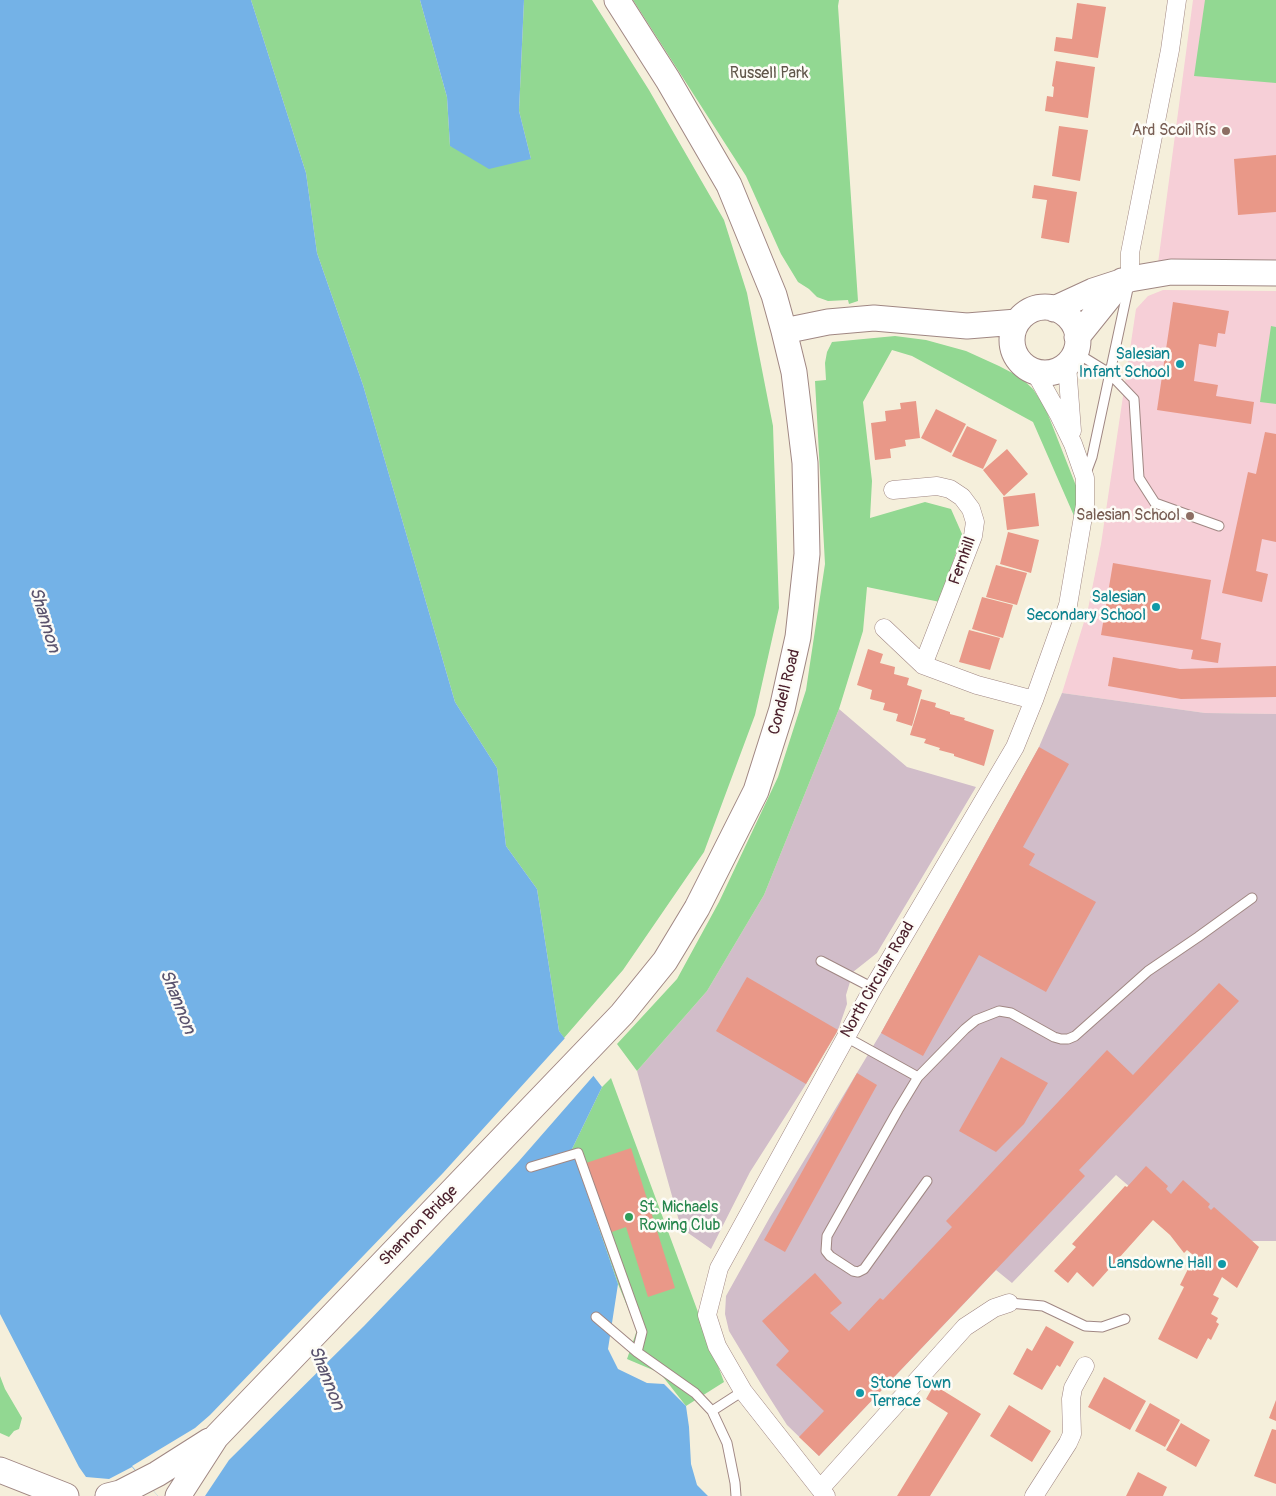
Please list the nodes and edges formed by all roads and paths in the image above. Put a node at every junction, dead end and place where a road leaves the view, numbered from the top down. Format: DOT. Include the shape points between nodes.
graph roads {
  1 [pos="617,0"];
  2 [pos="1178,0"];
  3 [pos="1276,273"];
  4 [pos="1126,280"];
  5 [pos="1054,309"];
  6 [pos="1017,322"];
  7 [pos="967,326"];
  8 [pos="784,330"];
  9 [pos="1012,346"];
  10 [pos="1073,351"];
  11 [pos="1035,372"];
  12 [pos="1109,373"];
  13 [pos="1072,444"];
  14 [pos="1085,478"];
  15 [pos="893,490"];
  16 [pos="1219,526"];
  17 [pos="884,628"];
  18 [pos="922,665"];
  19 [pos="1034,700"];
  20 [pos="1252,898"];
  21 [pos="822,961"];
  22 [pos="873,988"];
  23 [pos="622,1014"];
  24 [pos="846,1037"];
  25 [pos="918,1078"];
  26 [pos="531,1167"];
  27 [pos="927,1181"];
  28 [pos="1009,1303"];
  29 [pos="596,1317"];
  30 [pos="1125,1319"];
  31 [pos="638,1352"];
  32 [pos="1084,1366"];
  33 [pos="743,1391"];
  34 [pos="712,1411"];
  35 [pos="216,1437"];
  36 [pos="0,1470"];
  37 [pos="823,1493"];
  38 [pos="114,1494"];
  39 [pos="66,1496"];
  40 [pos="178,1496"];
  41 [pos="736,1496"];
  42 [pos="1034,1496"];
  1 -- 8 [label="main road, Condell Road" via="729,185 774,296"];
  2 -- 4 [label="street"];
  3 -- 4 [label="main road" via="1171,272"];
  4 -- 5 [label="main road"];
  4 -- 10 [label="main road"];
  4 -- 12 [label="lane" via="1124,310"];
  5 -- 6 [label="main road" via="1033,310"];
  5 -- 10 [label="main road" via="1070,319 1075,328"];
  6 -- 7 [label="main road"];
  6 -- 9 [label="main road"];
  7 -- 8 [label="main road" via="874,318"];
  7 -- 9 [label="main road"];
  8 -- 23 [label="main road, Condell Road" via="797,383 805,463 807,554 798,637 782,709 756,791 702,900 665,961"];
  9 -- 11 [label="main road" via="1020,362"];
  10 -- 11 [label="main road" via="1058,371"];
  10 -- 12 [label="lane"];
  10 -- 13 [label="street, North Circular Road"];
  11 -- 13 [label="street, North Circular Road"];
  12 -- 14 [label="lane"];
  12 -- 16 [label="lane" via="1134,399 1140,478 1156,503"];
  13 -- 14 [label="street, North Circular Road"];
  14 -- 19 [label="street, North Circular Road" via="1085,505 1068,605"];
  15 -- 18 [label="street, Fernhill" via="937,486 950,489 962,497 975,522 973,536"];
  17 -- 18 [label="street"];
  18 -- 19 [label="street" via="977,685"];
  19 -- 22 [label="street, North Circular Road" via="1015,748"];
  20 -- 25 [label="lane" via="1148,971 1075,1036 1068,1039 1054,1037 1011,1013 999,1011 976,1020"];
  21 -- 22 [label="lane"];
  22 -- 24 [label="street, North Circular Road"];
  23 -- 35 [label="main road, Shannon Bridge"];
  24 -- 25 [label="lane"];
  24 -- 33 [label="street, North Circular Road" via="719,1268 707,1315 717,1346"];
  25 -- 27 [label="lane" via="827,1236 826,1251 853,1271 864,1269"];
  26 -- 31 [label="lane" via="578,1153 642,1332"];
  28 -- 30 [label="lane" via="1043,1306 1085,1326 1102,1327"];
  28 -- 37 [label="street" via="994,1308 965,1327"];
  29 -- 31 [label="lane"];
  31 -- 34 [label="lane" via="695,1394"];
  32 -- 42 [label="street" via="1070,1399 1072,1434"];
  33 -- 34 [label="lane"];
  33 -- 37 [label="street, North Circular Road"];
  34 -- 41 [label="lane" via="727,1443"];
  35 -- 38 [label="main road" via="157,1474"];
  35 -- 40 [label="main road"];
  36 -- 39 [label="main road"];
}
